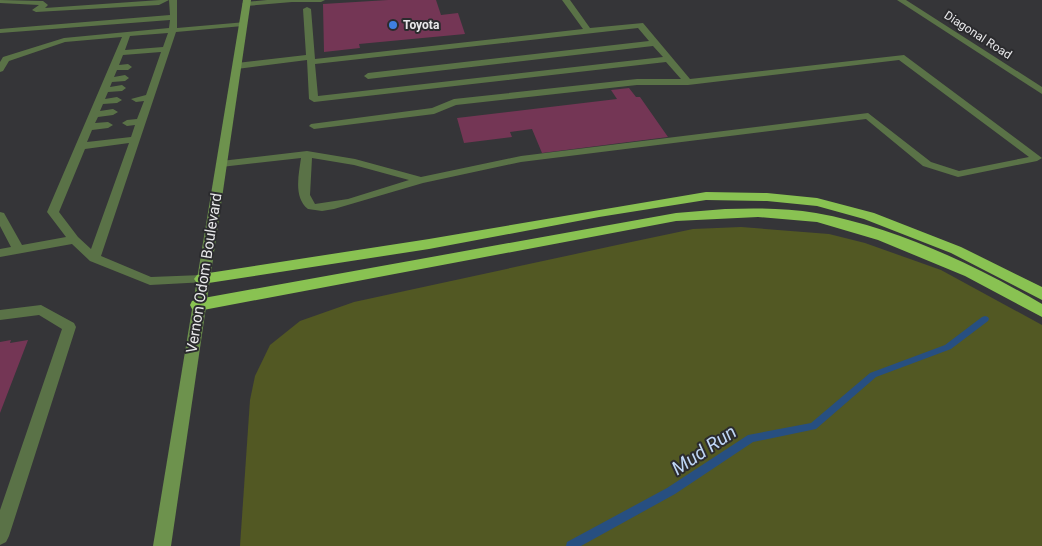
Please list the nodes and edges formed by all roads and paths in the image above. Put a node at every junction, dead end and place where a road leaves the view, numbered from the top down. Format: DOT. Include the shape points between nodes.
graph roads {
  1 [pos="166,0"];
  2 [pos="173,0"];
  3 [pos="321,0"];
  4 [pos="566,0"];
  5 [pos="901,0"];
  6 [pos="0,1"];
  7 [pos="246,2"];
  8 [pos="307,9"];
  9 [pos="174,16"];
  10 [pos="243,24"];
  11 [pos="0,31"];
  12 [pos="588,31"];
  13 [pos="172,32"];
  14 [pos="127,35"];
  15 [pos="654,43"];
  16 [pos="166,49"];
  17 [pos="120,53"];
  18 [pos="668,59"];
  19 [pos="311,60"];
  20 [pos="237,66"];
  21 [pos="128,67"];
  22 [pos="365,67"];
  23 [pos="0,68"];
  24 [pos="113,68"];
  25 [pos="145,76"];
  26 [pos="125,78"];
  27 [pos="109,80"];
  28 [pos="155,80"];
  29 [pos="688,82"];
  30 [pos="141,87"];
  31 [pos="122,88"];
  32 [pos="104,90"];
  33 [pos="1042,91"];
  34 [pos="372,93"];
  35 [pos="149,97"];
  36 [pos="136,98"];
  37 [pos="117,100"];
  38 [pos="99,102"];
  39 [pos="145,109"];
  40 [pos="132,110"];
  41 [pos="113,112"];
  42 [pos="95,114"];
  43 [pos="141,122"];
  44 [pos="127,123"];
  45 [pos="108,125"];
  46 [pos="314,126"];
  47 [pos="89,127"];
  48 [pos="135,139"];
  49 [pos="82,146"];
  50 [pos="307,154"];
  51 [pos="221,164"];
  52 [pos="421,180"];
  53 [pos="0,216"];
  54 [pos="74,240"];
  55 [pos="19,250"];
  56 [pos="0,253"];
  57 [pos="94,258"];
  58 [pos="202,279"];
  59 [pos="1042,294"];
  60 [pos="198,305"];
  61 [pos="1042,311"];
  62 [pos="0,315"];
  63 [pos="0,536"];
  64 [pos="162,546"];
  1 -- 6 [label="street" via="48,10 36,10 43,4"];
  2 -- 9 [label="street"];
  3 -- 7 [label="street"];
  4 -- 12 [label="street"];
  5 -- 33 [label="street, Diagonal Road"];
  7 -- 10 [label="main road, Vernon Odom Boulevard"];
  8 -- 19 [label="street"];
  9 -- 11 [label="street"];
  9 -- 13 [label="street"];
  10 -- 13 [label="street"];
  10 -- 20 [label="main road, Vernon Odom Boulevard"];
  12 -- 15 [label="street" via="640,26"];
  12 -- 22 [label="street"];
  13 -- 14 [label="street"];
  13 -- 16 [label="street"];
  14 -- 17 [label="street"];
  14 -- 23 [label="street" via="64,40 6,59"];
  15 -- 18 [label="street"];
  15 -- 22 [label="street"];
  16 -- 17 [label="street"];
  16 -- 28 [label="street" via="155,65"];
  17 -- 24 [label="street"];
  18 -- 29 [label="street"];
  18 -- 34 [label="street"];
  19 -- 20 [label="street"];
  19 -- 22 [label="street"];
  19 -- 34 [label="street" via="314,100"];
  20 -- 51 [label="main road, Vernon Odom Boulevard"];
  21 -- 24 [label="street"];
  22 -- 34 [label="street"];
  24 -- 27 [label="street"];
  25 -- 28 [label="street"];
  26 -- 27 [label="street"];
  27 -- 32 [label="street"];
  28 -- 30 [label="street"];
  28 -- 35 [label="street"];
  29 -- 46 [label="street" via="637,82 454,102 434,111"];
  29 -- 52 [label="street" via="901,57 1037,158 958,174 927,164 868,116 521,159"];
  31 -- 32 [label="street"];
  32 -- 38 [label="street"];
  35 -- 36 [label="street"];
  35 -- 39 [label="street"];
  37 -- 38 [label="street"];
  38 -- 42 [label="street"];
  39 -- 40 [label="street"];
  39 -- 43 [label="street"];
  41 -- 42 [label="street"];
  42 -- 47 [label="street"];
  43 -- 44 [label="street"];
  43 -- 48 [label="street"];
  45 -- 47 [label="street"];
  47 -- 49 [label="street"];
  48 -- 49 [label="street"];
  48 -- 57 [label="street"];
  49 -- 54 [label="street" via="53,212"];
  50 -- 51 [label="street"];
  50 -- 52 [label="street" via="355,162"];
  50 -- 52 [label="street" via="304,198 315,207 361,198"];
  51 -- 58 [label="main road, Vernon Odom Boulevard"];
  53 -- 55 [label="street"];
  54 -- 55 [label="street"];
  54 -- 57 [label="street"];
  55 -- 56 [label="street"];
  57 -- 58 [label="street" via="150,281"];
  58 -- 59 [label="highway" via="706,196 767,197 817,202 869,216 956,250"];
  58 -- 60 [label="main road, Vernon Odom Boulevard"];
  60 -- 61 [label="highway" via="718,212 807,216 861,228 955,264"];
  60 -- 64 [label="main road, Vernon Odom Boulevard"];
  62 -- 63 [label="street" via="41,310 69,327"];
}
